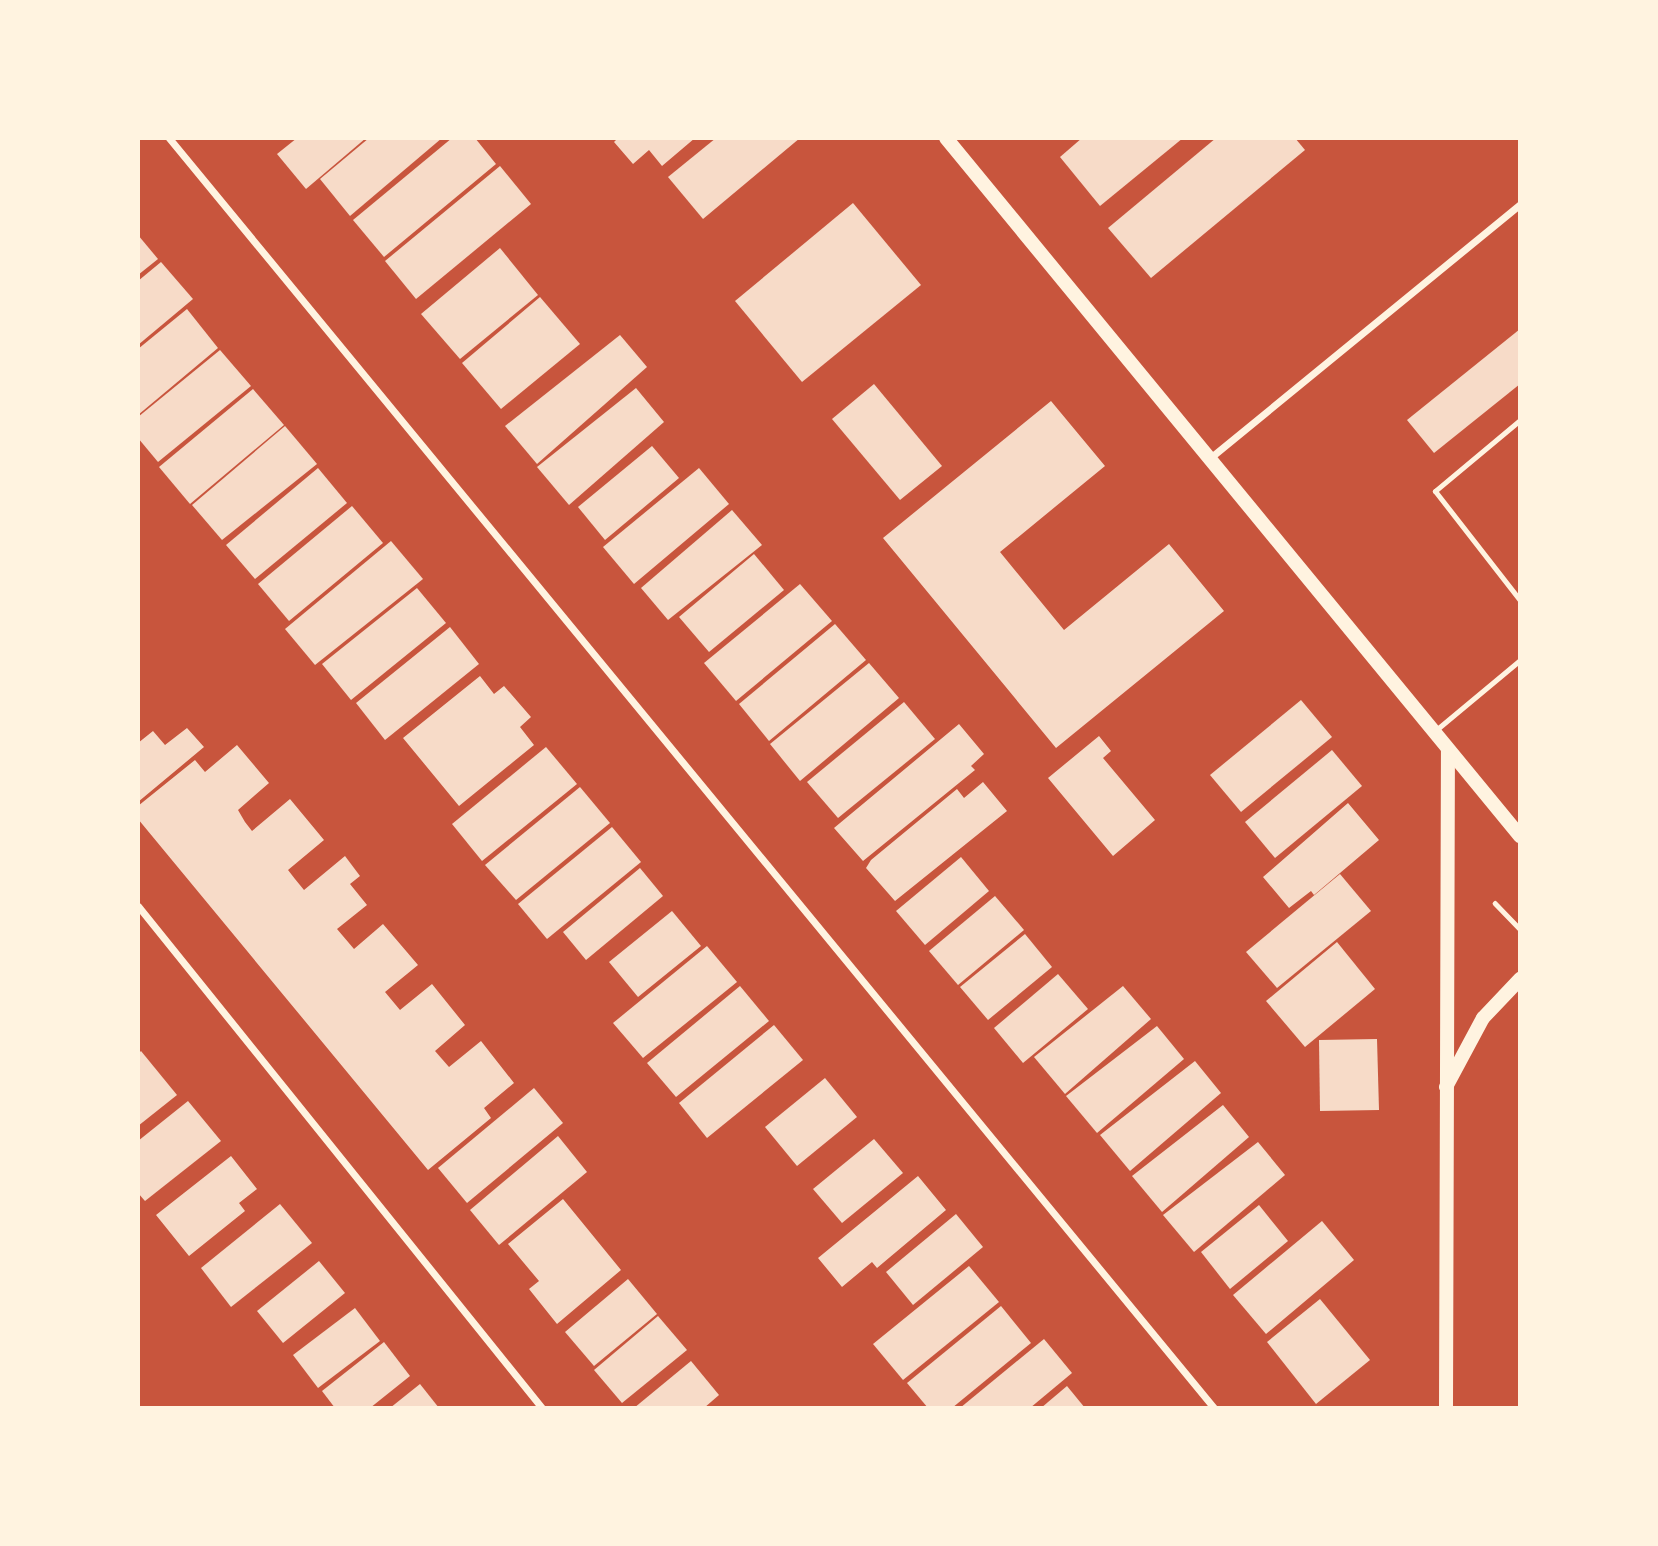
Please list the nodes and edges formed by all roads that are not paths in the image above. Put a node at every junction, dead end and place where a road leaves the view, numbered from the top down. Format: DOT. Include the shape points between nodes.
graph roads {
  1 [pos="169,138"];
  2 [pos="946,138"];
  3 [pos="1520,204"];
  4 [pos="1520,420"];
  5 [pos="1210,458"];
  6 [pos="1520,600"];
  7 [pos="1520,660"];
  8 [pos="1434,732"];
  9 [pos="1448,750"];
  10 [pos="1520,836"];
  11 [pos="138,906"];
  12 [pos="1520,979"];
  13 [pos="1444,1092"];
  14 [pos="542,1408"];
  15 [pos="1214,1408"];
  16 [pos="1446,1408"];
  1 -- 15 [label="street"];
  2 -- 5 [label="main road"];
  3 -- 5 [label="street"];
  4 -- 6 [label="lane" via="1435,491"];
  5 -- 8 [label="main road"];
  7 -- 8 [label="lane"];
  8 -- 9 [label="main road"];
  9 -- 10 [label="main road"];
  9 -- 13 [label="main road"];
  11 -- 14 [label="street"];
  12 -- 13 [label="main road" via="1483,1018"];
  13 -- 16 [label="main road"];
}
